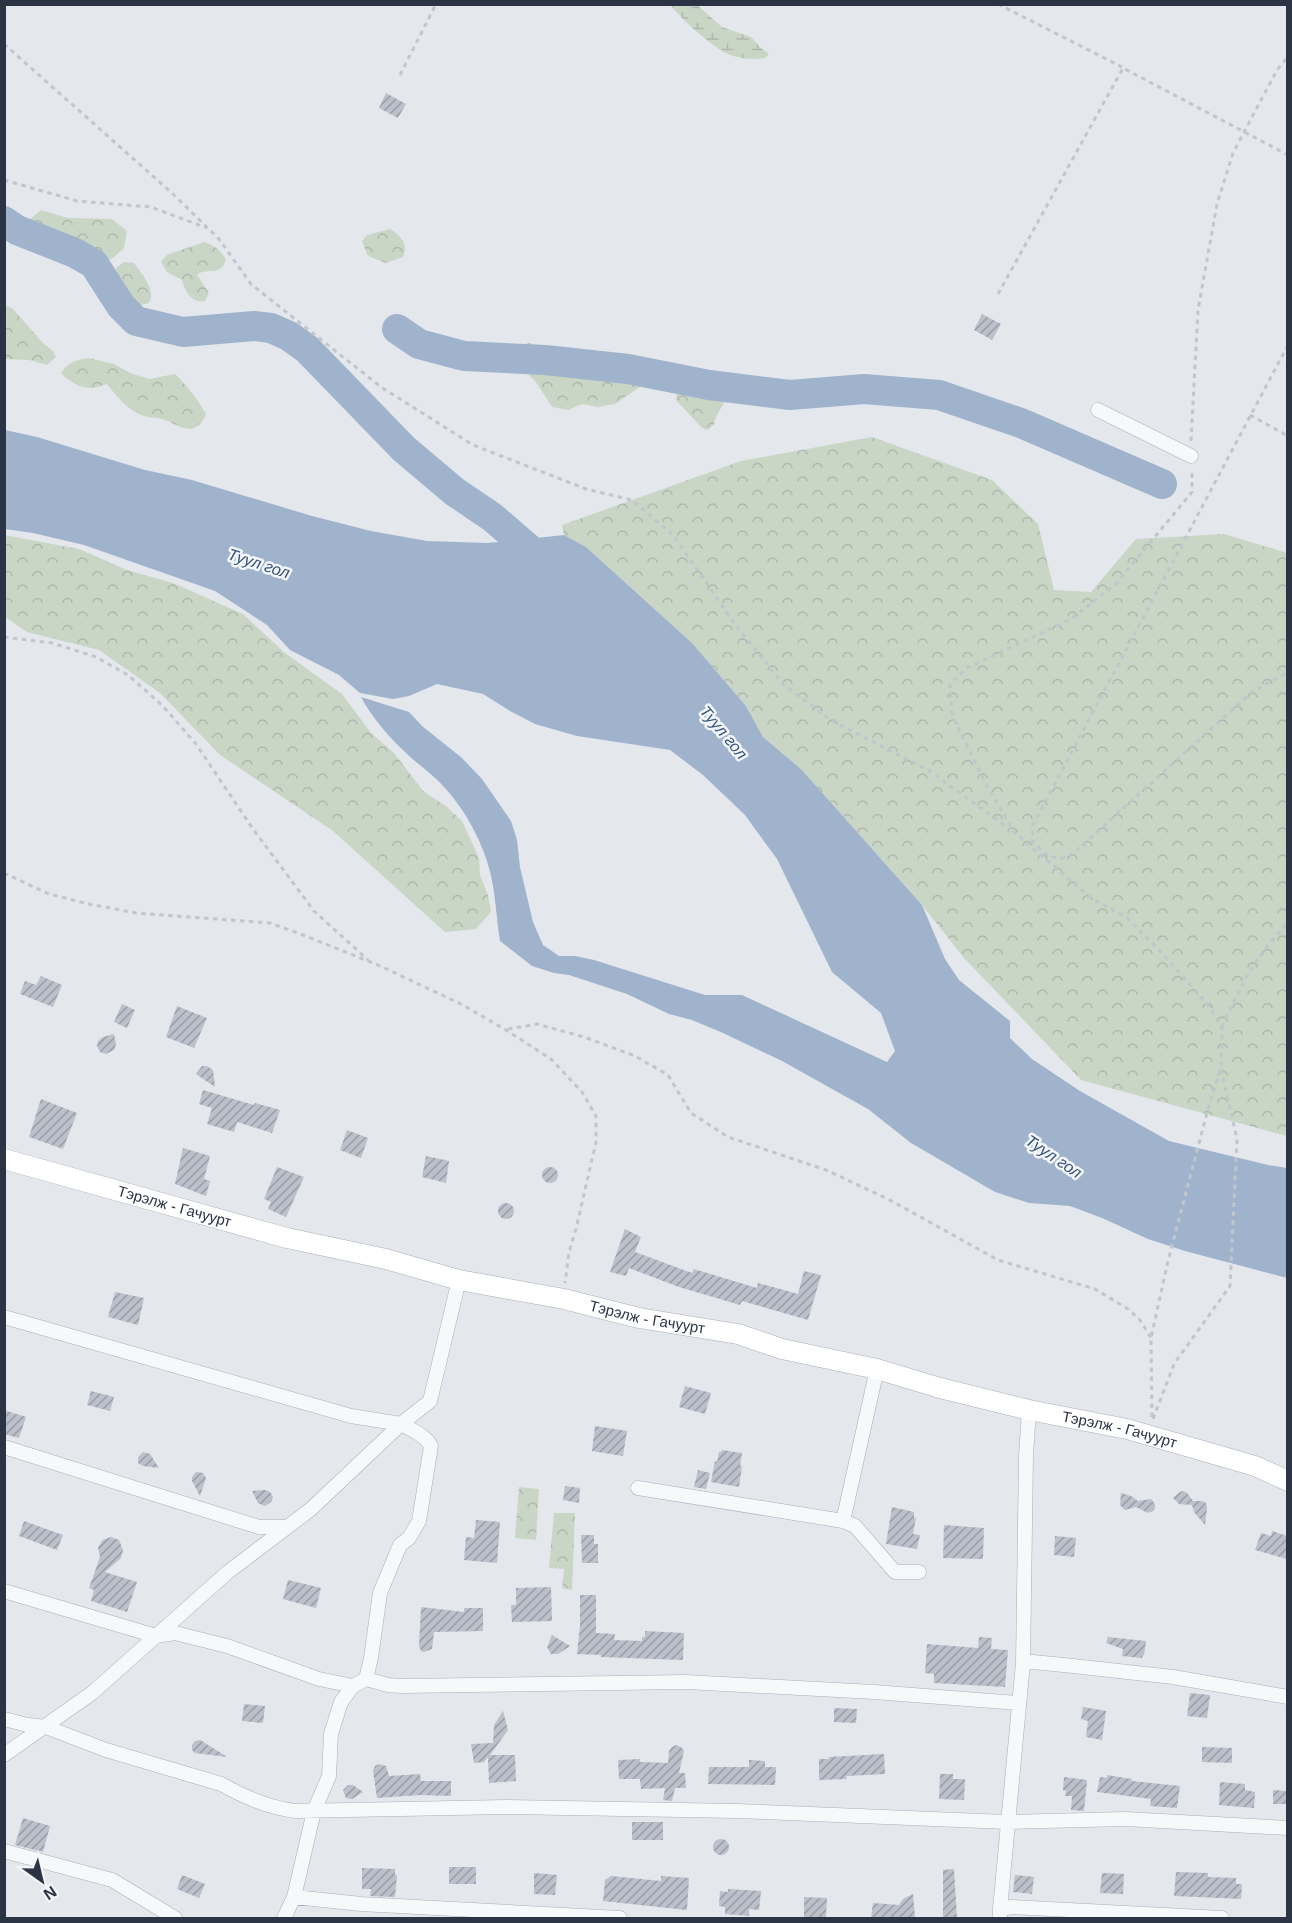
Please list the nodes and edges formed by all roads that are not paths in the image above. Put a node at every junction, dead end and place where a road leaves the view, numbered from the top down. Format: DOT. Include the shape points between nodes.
graph roads {
  1 [pos="1098,410"];
  2 [pos="1191,456"];
  3 [pos="4,1159"];
  4 [pos="459,1280"];
  5 [pos="4,1317"];
  6 [pos="878,1369"];
  7 [pos="1029,1410"];
  8 [pos="401,1424"];
  9 [pos="4,1448"];
  10 [pos="1287,1481"];
  11 [pos="638,1488"];
  12 [pos="843,1521"];
  13 [pos="285,1527"];
  14 [pos="919,1572"];
  15 [pos="4,1591"];
  16 [pos="156,1636"];
  17 [pos="1023,1663"];
  18 [pos="366,1679"];
  19 [pos="353,1686"];
  20 [pos="1287,1697"];
  21 [pos="1019,1703"];
  22 [pos="4,1719"];
  23 [pos="46,1726"];
  24 [pos="4,1755"];
  25 [pos="314,1811"];
  26 [pos="1007,1822"];
  27 [pos="1287,1828"];
  28 [pos="4,1851"];
  29 [pos="294,1897"];
  30 [pos="1000,1914"];
  31 [pos="175,1918"];
  32 [pos="284,1918"];
  33 [pos="620,1918"];
  34 [pos="1222,1918"];
  1 -- 2 [label="street"];
  3 -- 4 [label="main road, Тэрэлж - Гачуурт" via="287,1238 386,1259"];
  4 -- 6 [label="main road, Тэрэлж - Гачуурт" via="564,1299 639,1318 738,1334 782,1349"];
  4 -- 8 [label="street" via="430,1401"];
  5 -- 8 [label="street" via="351,1416"];
  6 -- 7 [label="main road, Тэрэлж - Гачуурт"];
  6 -- 12 [label="street"];
  7 -- 10 [label="main road, Тэрэлж - Гачуурт" via="1127,1429 1255,1466"];
  7 -- 17 [label="street"];
  8 -- 13 [label="street" via="311,1509"];
  8 -- 18 [label="street" via="428,1439 428,1474 419,1521 400,1545 380,1593"];
  9 -- 13 [label="street" via="260,1527"];
  11 -- 12 [label="street"];
  12 -- 14 [label="street" via="855,1526 895,1572"];
  13 -- 16 [label="street"];
  15 -- 16 [label="street"];
  16 -- 19 [label="street" via="175,1633 227,1646 319,1679"];
  16 -- 23 [label="street" via="92,1693"];
  17 -- 20 [label="street" via="1173,1677"];
  17 -- 21 [label="street"];
  18 -- 19 [label="street"];
  18 -- 21 [label="street" via="401,1686 686,1682"];
  19 -- 25 [label="street" via="341,1702 331,1734 328,1776"];
  21 -- 26 [label="street"];
  22 -- 23 [label="street"];
  23 -- 24 [label="street"];
  23 -- 25 [label="street" via="106,1750 220,1784 278,1809"];
  25 -- 26 [label="street" via="506,1807"];
  25 -- 29 [label="street"];
  26 -- 27 [label="street" via="1125,1819"];
  26 -- 30 [label="street"];
  28 -- 31 [label="street" via="112,1880"];
  29 -- 32 [label="street"];
  29 -- 33 [label="street" via="361,1905"];
  30 -- 34 [label="street" via="1012,1908"];
}
